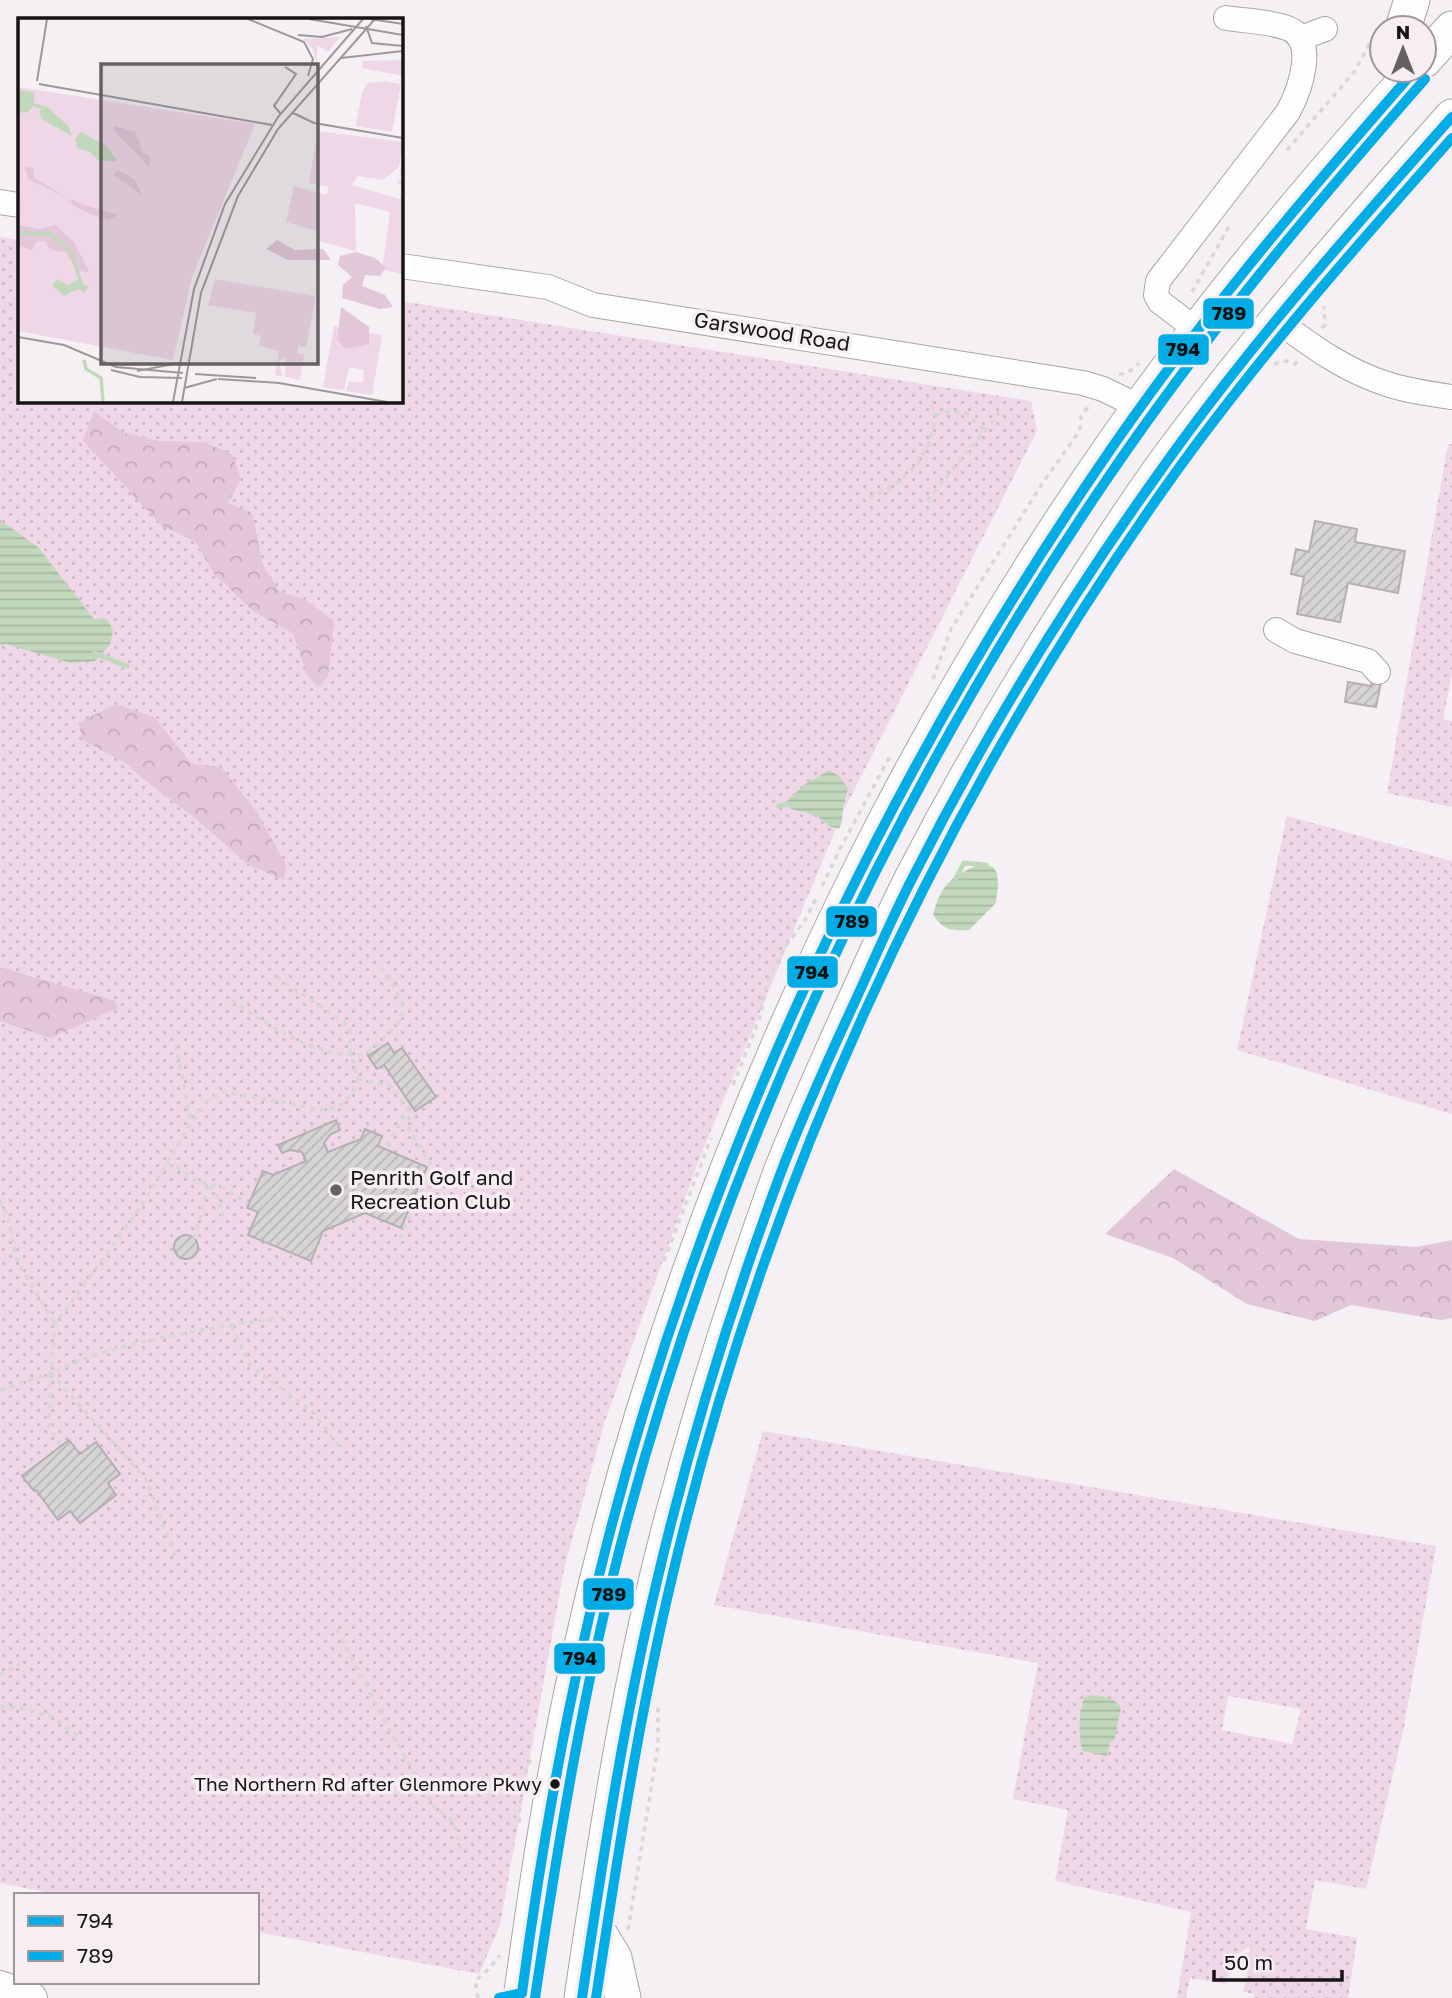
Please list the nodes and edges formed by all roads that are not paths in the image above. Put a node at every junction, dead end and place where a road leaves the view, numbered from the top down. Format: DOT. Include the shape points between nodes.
graph roads {
  1 [pos="1226,18"];
  2 [pos="1325,29"];
  3 [pos="1452,29"];
  4 [pos="1301,38"];
  5 [pos="1438,44"];
  6 [pos="1380,84"];
  7 [pos="1403,84"];
  8 [pos="1374,116"];
  9 [pos="1452,117"];
  10 [pos="0,202"];
  11 [pos="18,205"];
  12 [pos="402,266"];
  13 [pos="1278,320"];
  14 [pos="1197,330"];
  15 [pos="1452,397"];
  16 [pos="1140,407"];
  17 [pos="1276,630"];
  18 [pos="1378,672"];
  19 [pos="594,1925"];
  20 [pos="0,1986"];
  21 [pos="504,1993"];
  22 [pos="32,1998"];
  23 [pos="582,1998"];
  24 [pos="623,1998"];
  1 -- 4 [label="street" via="1289,28"];
  2 -- 4 [label="street"];
  3 -- 5 [label="highway"];
  4 -- 14 [label="street" via="1304,63 1292,105 1157,281 1160,302"];
  6 -- 8 [label="highway"];
  7 -- 8 [label="highway"];
  8 -- 14 [label="highway"];
  9 -- 13 [label="highway"];
  10 -- 11 [label="street"];
  12 -- 16 [label="street, Garswood Road" via="548,287 593,305 1070,380"];
  13 -- 15 [label="street" via="1343,366 1386,384"];
  13 -- 19 [label="highway" via="1185,435 1103,554 981,753 913,877 782,1170 738,1293 671,1523 614,1785"];
  14 -- 16 [label="highway"];
  16 -- 21 [label="highway" via="1061,521 932,733 828,936 736,1146 643,1415 597,1582 545,1836"];
  17 -- 18 [label="street" via="1295,641 1368,661"];
  19 -- 23 [label="highway"];
  19 -- 24 [label="highway" via="614,1958"];
  20 -- 22 [label="main road"];
}
